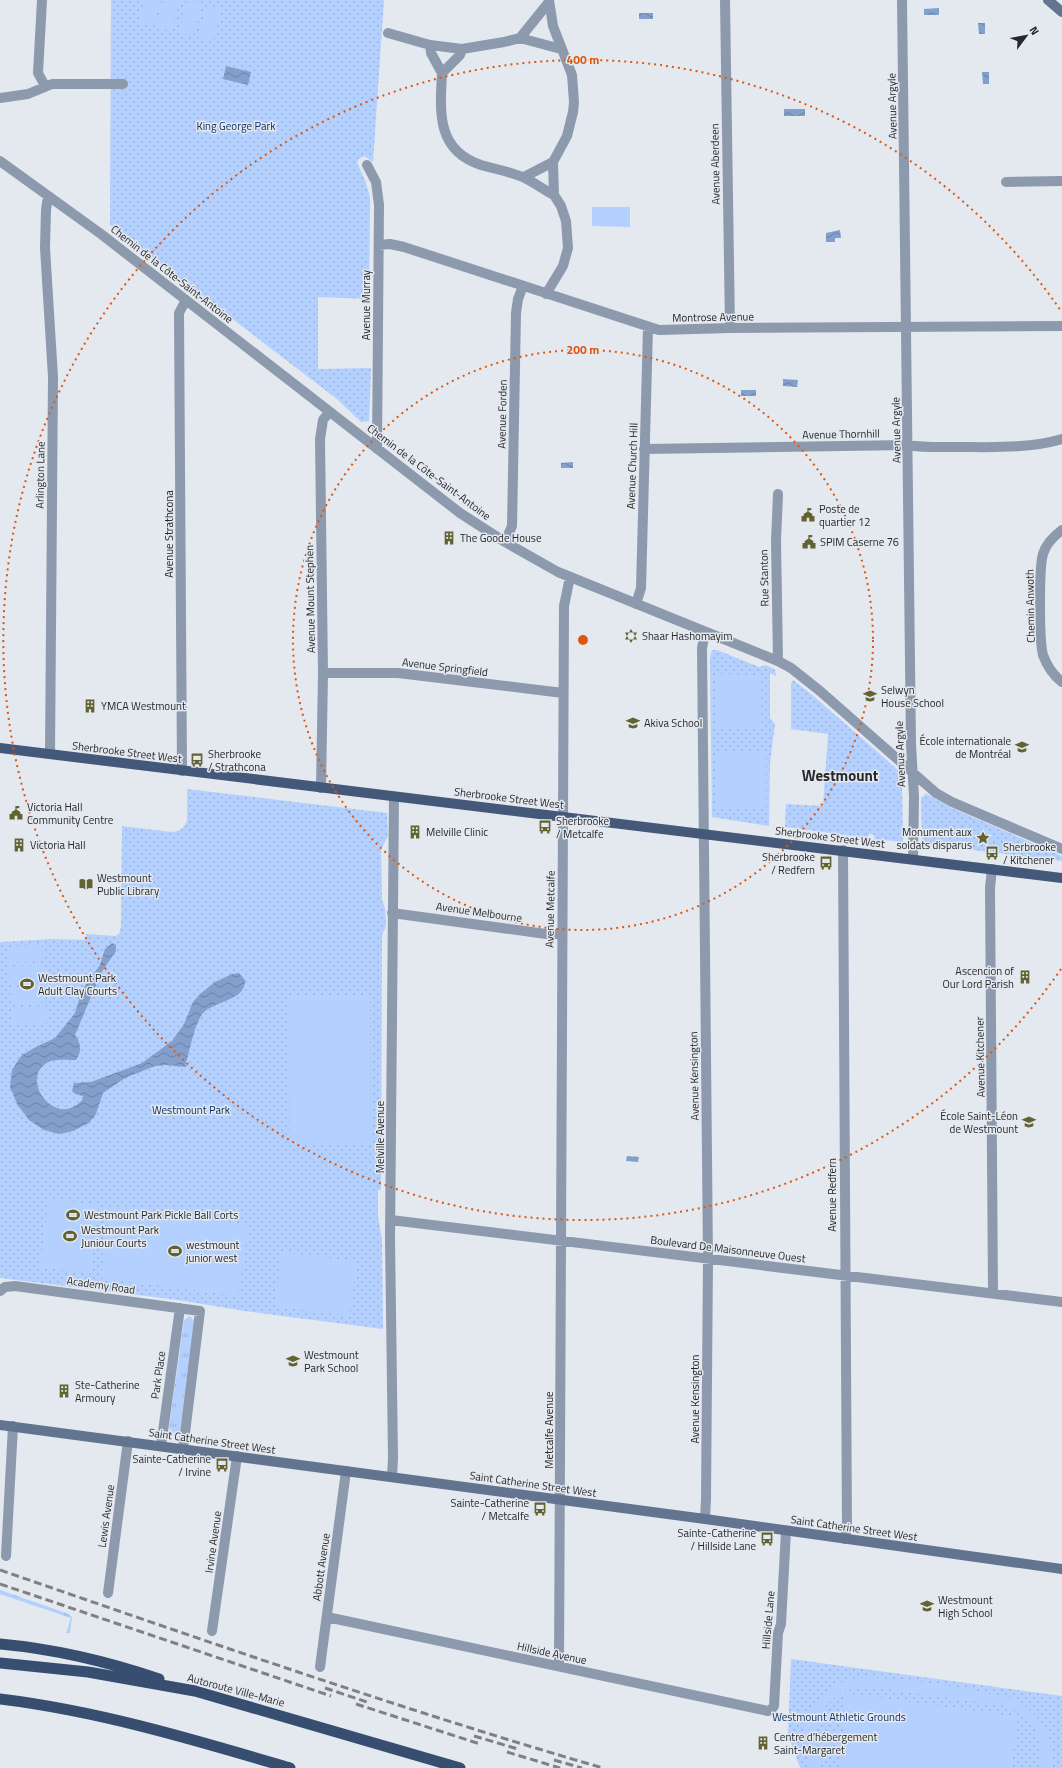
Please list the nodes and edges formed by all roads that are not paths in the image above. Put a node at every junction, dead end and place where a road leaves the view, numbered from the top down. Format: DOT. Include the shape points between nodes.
graph roads {
  1 [pos="42,0"];
  2 [pos="725,0"];
  3 [pos="902,0"];
  4 [pos="1048,0"];
  5 [pos="549,1"];
  6 [pos="1061,13"];
  7 [pos="388,33"];
  8 [pos="520,38"];
  9 [pos="430,45"];
  10 [pos="462,49"];
  11 [pos="561,49"];
  12 [pos="442,73"];
  13 [pos="123,84"];
  14 [pos="45,86"];
  15 [pos="0,98"];
  16 [pos="0,161"];
  17 [pos="553,162"];
  18 [pos="367,165"];
  19 [pos="524,177"];
  20 [pos="1062,181"];
  21 [pos="1006,182"];
  22 [pos="554,195"];
  23 [pos="48,196"];
  24 [pos="379,245"];
  25 [pos="523,286"];
  26 [pos="546,294"];
  27 [pos="186,300"];
  28 [pos="1062,326"];
  29 [pos="906,327"];
  30 [pos="648,328"];
  31 [pos="730,328"];
  32 [pos="329,412"];
  33 [pos="1062,439"];
  34 [pos="908,445"];
  35 [pos="377,449"];
  36 [pos="644,449"];
  37 [pos="778,494"];
  38 [pos="1062,530"];
  39 [pos="505,542"];
  40 [pos="570,577"];
  41 [pos="636,604"];
  42 [pos="706,632"];
  43 [pos="778,661"];
  44 [pos="323,673"];
  45 [pos="1062,682"];
  46 [pos="563,693"];
  47 [pos="0,748"];
  48 [pos="50,754"];
  49 [pos="182,771"];
  50 [pos="912,772"];
  51 [pos="321,788"];
  52 [pos="394,797"];
  53 [pos="563,817"];
  54 [pos="703,834"];
  55 [pos="1062,849"];
  56 [pos="843,850"];
  57 [pos="913,859"];
  58 [pos="992,869"];
  59 [pos="1062,878"];
  60 [pos="392,913"];
  61 [pos="562,934"];
  62 [pos="391,1220"];
  63 [pos="562,1241"];
  64 [pos="708,1259"];
  65 [pos="844,1274"];
  66 [pos="0,1291"];
  67 [pos="993,1293"];
  68 [pos="1062,1302"];
  69 [pos="180,1308"];
  70 [pos="0,1425"];
  71 [pos="13,1426"];
  72 [pos="128,1441"];
  73 [pos="161,1446"];
  74 [pos="182,1449"];
  75 [pos="237,1456"];
  76 [pos="346,1471"];
  77 [pos="392,1477"];
  78 [pos="561,1500"];
  79 [pos="705,1519"];
  80 [pos="786,1531"];
  81 [pos="845,1539"];
  82 [pos="6,1556"];
  83 [pos="1062,1569"];
  84 [pos="108,1593"];
  85 [pos="327,1617"];
  86 [pos="212,1631"];
  87 [pos="0,1644"];
  88 [pos="0,1663"];
  89 [pos="559,1666"];
  90 [pos="320,1667"];
  91 [pos="195,1691"];
  92 [pos="0,1699"];
  93 [pos="771,1710"];
  94 [pos="290,1768"];
  95 [pos="460,1768"];
  1 -- 14 [label="street" via="38,73"];
  2 -- 31 [label="street, Avenue Aberdeen"];
  3 -- 29 [label="street, Avenue Argyle"];
  4 -- 6 [label="main road"];
  5 -- 8 [label="street"];
  5 -- 11 [label="street" via="553,26"];
  7 -- 9 [label="street"];
  8 -- 10 [label="street"];
  8 -- 11 [label="street"];
  9 -- 10 [label="street"];
  9 -- 12 [label="street" via="431,54"];
  10 -- 12 [label="street" via="460,55"];
  11 -- 17 [label="street" via="572,75 574,102 567,136"];
  12 -- 19 [label="street" via="442,120 446,134 456,149 461,155 479,164"];
  13 -- 14 [label="street"];
  14 -- 15 [label="street" via="28,94"];
  16 -- 23 [label="street, Chemin de la Côte-Saint-Antoine"];
  17 -- 19 [label="street"];
  17 -- 22 [label="street"];
  18 -- 24 [label="street, Avenue Murray" via="378,192"];
  19 -- 22 [label="street"];
  20 -- 21 [label="street"];
  22 -- 26 [label="street" via="566,221 568,248 563,266"];
  23 -- 27 [label="street, Chemin de la Côte-Saint-Antoine" via="102,234"];
  23 -- 48 [label="street, Arlington Lane" via="45,248 53,377"];
  24 -- 25 [label="street, Montrose Avenue" via="404,247"];
  24 -- 35 [label="street, Avenue Murray"];
  25 -- 26 [label="street, Montrose Avenue"];
  25 -- 39 [label="street, Avenue Forden" via="516,313 512,526"];
  26 -- 30 [label="street, Montrose Avenue"];
  27 -- 32 [label="street, Chemin de la Côte-Saint-Antoine"];
  27 -- 49 [label="street, Avenue Strathcona" via="180,313"];
  28 -- 29 [label="street, Montrose Avenue"];
  29 -- 31 [label="street, Montrose Avenue"];
  29 -- 34 [label="street, Avenue Argyle"];
  30 -- 31 [label="street, Montrose Avenue"];
  30 -- 36 [label="street, Avenue Church Hill"];
  32 -- 35 [label="street, Chemin de la Côte-Saint-Antoine"];
  32 -- 44 [label="street, Avenue Mount Stephen" via="323,420 320,439"];
  33 -- 34 [label="street, Avenue Thornhill" via="998,447 922,448"];
  34 -- 36 [label="street, Avenue Thornhill"];
  34 -- 50 [label="street, Avenue Argyle"];
  35 -- 39 [label="street, Chemin de la Côte-Saint-Antoine" via="460,513"];
  36 -- 41 [label="street, Avenue Church Hill" via="641,588"];
  37 -- 43 [label="street, Rue Stanton"];
  38 -- 45 [label="street, Chemin Anwoth" via="1046,546 1041,566 1041,640 1047,665"];
  39 -- 40 [label="street, Chemin de la Côte-Saint-Antoine"];
  40 -- 41 [label="street, Chemin de la Côte-Saint-Antoine"];
  40 -- 46 [label="street, Avenue Metcalfe" via="564,606"];
  41 -- 42 [label="street, Chemin de la Côte-Saint-Antoine"];
  42 -- 43 [label="street, Chemin de la Côte-Saint-Antoine"];
  42 -- 54 [label="street, Avenue Kensington" via="702,648"];
  43 -- 50 [label="street, Chemin de la Côte-Saint-Antoine" via="812,684"];
  44 -- 46 [label="street, Avenue Springfield" via="398,673"];
  44 -- 51 [label="street, Avenue Mount Stephen"];
  46 -- 53 [label="street, Avenue Metcalfe"];
  47 -- 48 [label="main road, Sherbrooke Street West"];
  48 -- 49 [label="main road, Sherbrooke Street West"];
  49 -- 51 [label="main road, Sherbrooke Street West"];
  50 -- 55 [label="street, Chemin de la Côte-Saint-Antoine" via="945,798"];
  50 -- 57 [label="street, Avenue Argyle"];
  51 -- 52 [label="main road, Sherbrooke Street West"];
  52 -- 53 [label="main road, Sherbrooke Street West"];
  52 -- 60 [label="street, Melville Avenue"];
  53 -- 54 [label="main road, Sherbrooke Street West"];
  53 -- 61 [label="street, Avenue Metcalfe"];
  54 -- 56 [label="main road, Sherbrooke Street West"];
  54 -- 64 [label="street, Avenue Kensington"];
  56 -- 57 [label="main road, Sherbrooke Street West"];
  56 -- 65 [label="street, Avenue Redfern"];
  57 -- 58 [label="main road, Sherbrooke Street West"];
  58 -- 59 [label="main road, Sherbrooke Street West"];
  58 -- 67 [label="street, Avenue Kitchener" via="990,888"];
  60 -- 61 [label="street, Avenue Melbourne"];
  60 -- 62 [label="street, Melville Avenue"];
  61 -- 63 [label="street, Avenue Metcalfe"];
  62 -- 63 [label="street, Boulevard De Maisonneuve Ouest"];
  62 -- 77 [label="street, Melville Avenue"];
  63 -- 64 [label="street, Boulevard De Maisonneuve Ouest"];
  63 -- 78 [label="street, Metcalfe Avenue"];
  64 -- 65 [label="street, Boulevard De Maisonneuve Ouest"];
  64 -- 79 [label="street, Avenue Kensington"];
  65 -- 67 [label="street, Boulevard De Maisonneuve Ouest"];
  65 -- 81 [label="street, Avenue Redfern" via="847,1510"];
  66 -- 69 [label="street, Academy Road" via="5,1287 15,1286"];
  67 -- 68 [label="street, Boulevard De Maisonneuve Ouest"];
  69 -- 73 [label="street, Park Place"];
  69 -- 74 [label="street, Academy Road" via="200,1311"];
  70 -- 71 [label="main road, Saint Catherine Street West"];
  71 -- 72 [label="main road, Saint Catherine Street West"];
  71 -- 82 [label="street"];
  72 -- 73 [label="main road, Saint Catherine Street West"];
  72 -- 84 [label="street, Lewis Avenue"];
  73 -- 74 [label="main road, Saint Catherine Street West"];
  74 -- 75 [label="main road, Saint Catherine Street West"];
  75 -- 76 [label="main road, Saint Catherine Street West"];
  75 -- 86 [label="street, Irvine Avenue"];
  76 -- 77 [label="main road, Saint Catherine Street West"];
  76 -- 85 [label="street, Abbott Avenue"];
  77 -- 78 [label="main road, Saint Catherine Street West"];
  78 -- 79 [label="main road, Saint Catherine Street West"];
  78 -- 89 [label="street, Metcalfe Avenue"];
  79 -- 80 [label="main road, Saint Catherine Street West"];
  80 -- 81 [label="main road, Saint Catherine Street West"];
  80 -- 93 [label="street, Hillside Lane" via="775,1704"];
  81 -- 83 [label="main road, Saint Catherine Street West"];
  85 -- 89 [label="street, Hillside Avenue"];
  85 -- 90 [label="street, Abbott Avenue"];
  87 -- 91 [label="highway" via="93,1658"];
  88 -- 91 [label="highway, Autoroute Ville-Marie" via="88,1672"];
  89 -- 93 [label="street, Hillside Avenue" via="765,1711"];
  91 -- 95 [label="highway, Autoroute Ville-Marie"];
  92 -- 94 [label="highway" via="153,1729"];
}
